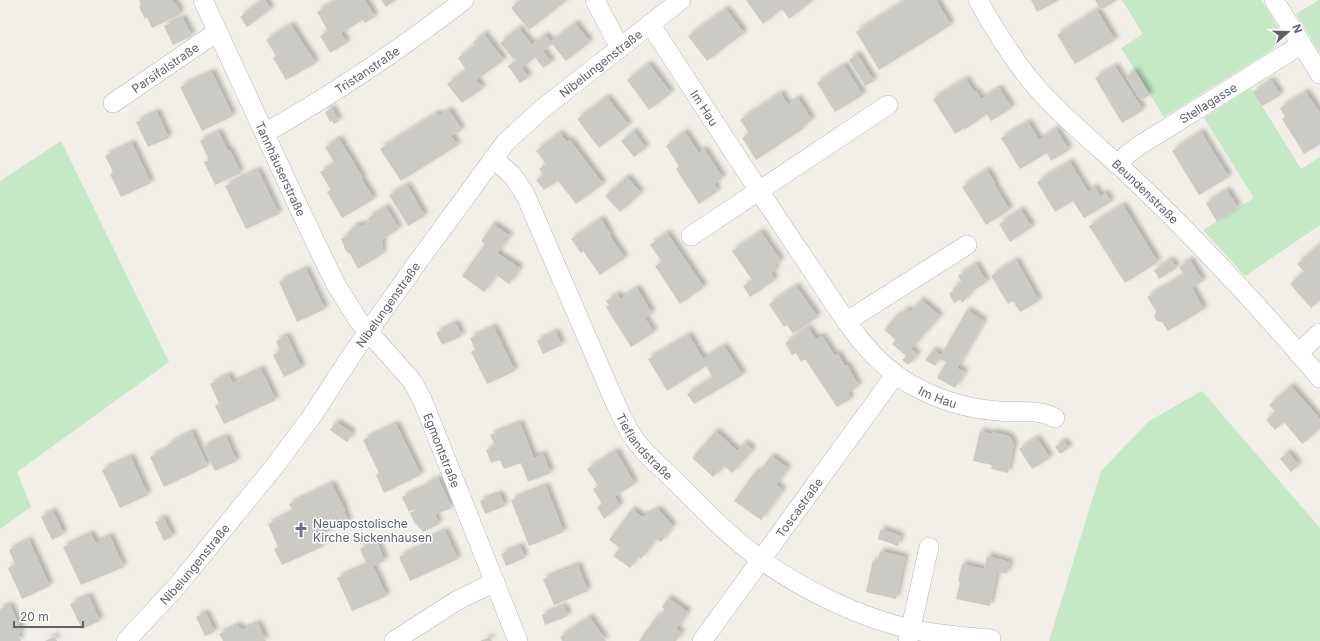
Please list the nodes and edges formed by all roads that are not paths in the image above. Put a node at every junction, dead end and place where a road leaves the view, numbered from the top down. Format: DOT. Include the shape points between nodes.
graph roads {
  1 [pos="202,0"];
  2 [pos="464,0"];
  3 [pos="595,0"];
  4 [pos="681,0"];
  5 [pos="978,0"];
  6 [pos="1274,0"];
  7 [pos="650,24"];
  8 [pos="217,32"];
  9 [pos="1302,44"];
  10 [pos="620,48"];
  11 [pos="1320,74"];
  12 [pos="113,103"];
  13 [pos="888,105"];
  14 [pos="265,134"];
  15 [pos="493,158"];
  16 [pos="1117,164"];
  17 [pos="759,191"];
  18 [pos="691,236"];
  19 [pos="967,245"];
  20 [pos="847,321"];
  21 [pos="368,332"];
  22 [pos="1320,333"];
  23 [pos="1298,353"];
  24 [pos="895,375"];
  25 [pos="1320,378"];
  26 [pos="1055,418"];
  27 [pos="929,547"];
  28 [pos="761,560"];
  29 [pos="495,582"];
  30 [pos="909,635"];
  31 [pos="992,639"];
  32 [pos="126,641"];
  33 [pos="394,641"];
  34 [pos="518,641"];
  35 [pos="702,641"];
  1 -- 8 [label="street, Tannhäuserstraße"];
  2 -- 14 [label="street, Tristanstraße" via="355,79"];
  3 -- 10 [label="street"];
  4 -- 7 [label="street, Nibelungenstraße"];
  5 -- 16 [label="street, Beundenstraße" via="1006,46 1038,88"];
  6 -- 9 [label="street"];
  7 -- 10 [label="street, Nibelungenstraße"];
  7 -- 17 [label="street, Im Hau"];
  8 -- 12 [label="street, Parsifalstraße"];
  8 -- 14 [label="street, Tannhäuserstraße"];
  9 -- 11 [label="street"];
  9 -- 16 [label="street, Stellagasse" via="1140,145"];
  10 -- 15 [label="street, Nibelungenstraße" via="516,131"];
  13 -- 17 [label="street"];
  14 -- 21 [label="street, Tannhäuserstraße" via="335,283 350,309"];
  15 -- 21 [label="street, Nibelungenstraße"];
  15 -- 28 [label="street, Tieflandstraße" via="513,176 525,194 614,400 635,440 654,462 720,525"];
  16 -- 23 [label="street, Beundenstraße" via="1197,243"];
  17 -- 18 [label="street"];
  17 -- 20 [label="street, Im Hau"];
  19 -- 20 [label="street"];
  20 -- 24 [label="street, Im Hau" via="865,346"];
  21 -- 29 [label="street, Egmontstraße" via="412,381 422,399"];
  21 -- 32 [label="street, Nibelungenstraße" via="312,416 274,467 177,586"];
  22 -- 23 [label="street"];
  23 -- 25 [label="street, Beundenstraße"];
  24 -- 26 [label="street, Im Hau" via="924,392 962,406 1000,411 1038,411"];
  24 -- 28 [label="street, Toscastraße"];
  27 -- 30 [label="street"];
  28 -- 30 [label="street, Tieflandstraße" via="818,595"];
  28 -- 35 [label="street, Toscastraße"];
  29 -- 33 [label="street" via="458,600"];
  29 -- 34 [label="street, Egmontstraße"];
  30 -- 31 [label="street, Tieflandstraße"];
}
